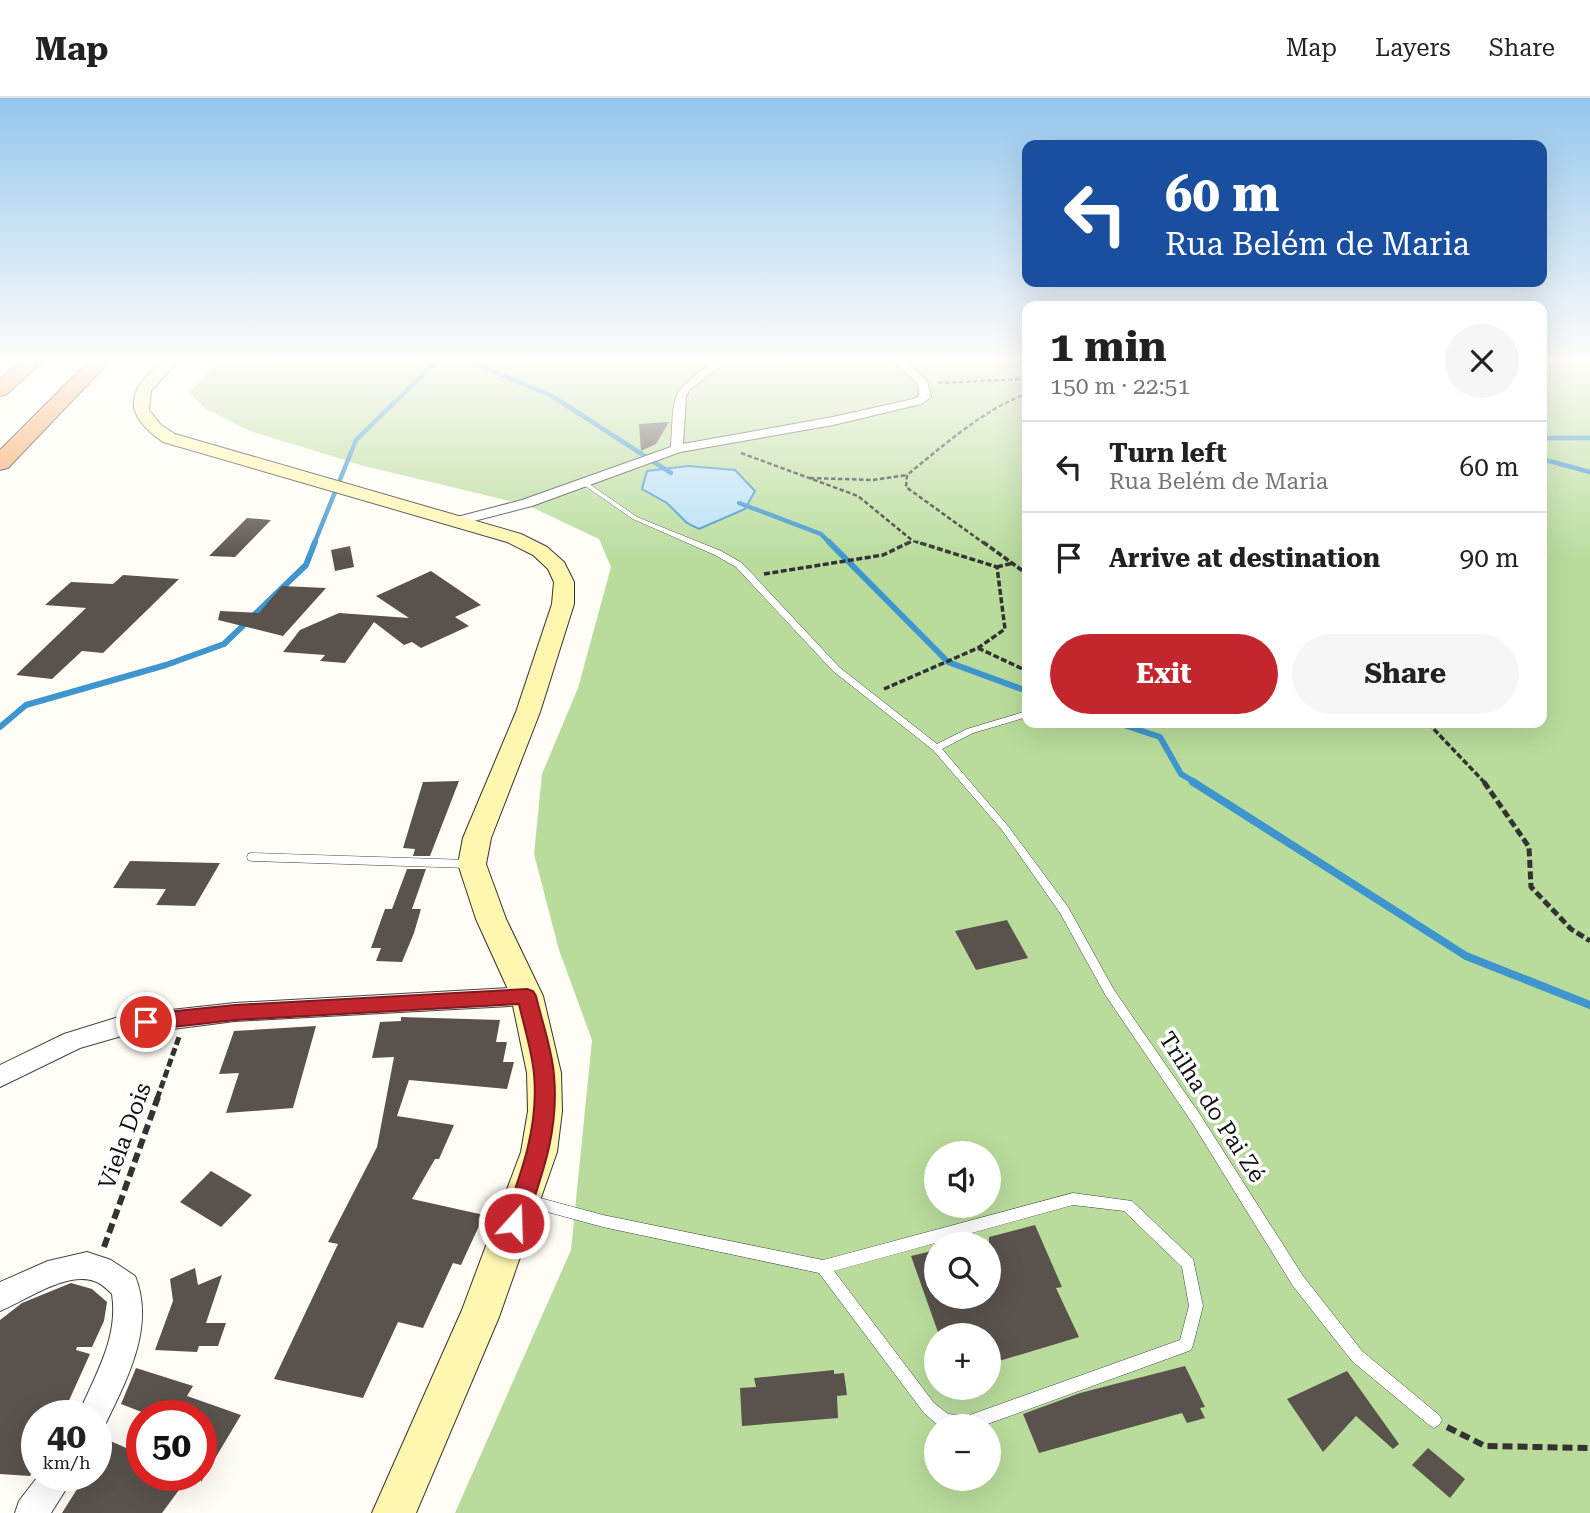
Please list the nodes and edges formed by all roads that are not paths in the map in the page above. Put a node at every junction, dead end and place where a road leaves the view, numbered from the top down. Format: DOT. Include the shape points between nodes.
graph roads {
  1 [pos="35,427"];
  2 [pos="154,427"];
  3 [pos="678,427"];
  4 [pos="799,427"];
  5 [pos="677,449"];
  6 [pos="0,463"];
  7 [pos="583,482"];
  8 [pos="462,520"];
  9 [pos="1022,715"];
  10 [pos="936,748"];
  11 [pos="253,857"];
  12 [pos="472,864"];
  13 [pos="527,996"];
  14 [pos="0,1077"];
  15 [pos="523,1199"];
  16 [pos="823,1267"];
  17 [pos="0,1297"];
  18 [pos="101,1400"];
  19 [pos="1434,1420"];
  20 [pos="48,1491"];
  21 [pos="32,1513"];
  22 [pos="394,1513"];
  1 -- 6 [label="highway"];
  2 -- 8 [label="main road" via="169,438"];
  3 -- 5 [label="street"];
  4 -- 5 [label="street"];
  5 -- 7 [label="street"];
  7 -- 8 [label="street"];
  7 -- 10 [label="lane, Trilha do Pai Zé" via="635,518 739,565 808,641"];
  8 -- 12 [label="main road" via="540,551 557,566 564,582 556,628 477,838"];
  9 -- 10 [label="lane" via="970,731"];
  10 -- 19 [label="lane, Trilha do Pai Zé" via="1005,828 1064,910 1110,992 1298,1281 1357,1356"];
  11 -- 12 [label="lane"];
  12 -- 13 [label="main road" via="491,919"];
  13 -- 14 [label="street" via="187,1016 99,1031"];
  13 -- 15 [label="main road" via="544,1073 545,1111 539,1152"];
  15 -- 16 [label="lane" via="603,1221"];
  15 -- 22 [label="main road" via="479,1317"];
  16 -- 16 [label="lane" via="929,1408 945,1421 967,1424 1186,1345 1196,1306 1188,1264 1127,1205 1073,1199"];
  17 -- 18 [label="street" via="34,1279 77,1267 97,1268 125,1286 131,1306 128,1331"];
  20 -- 21 [label="street"];
}
